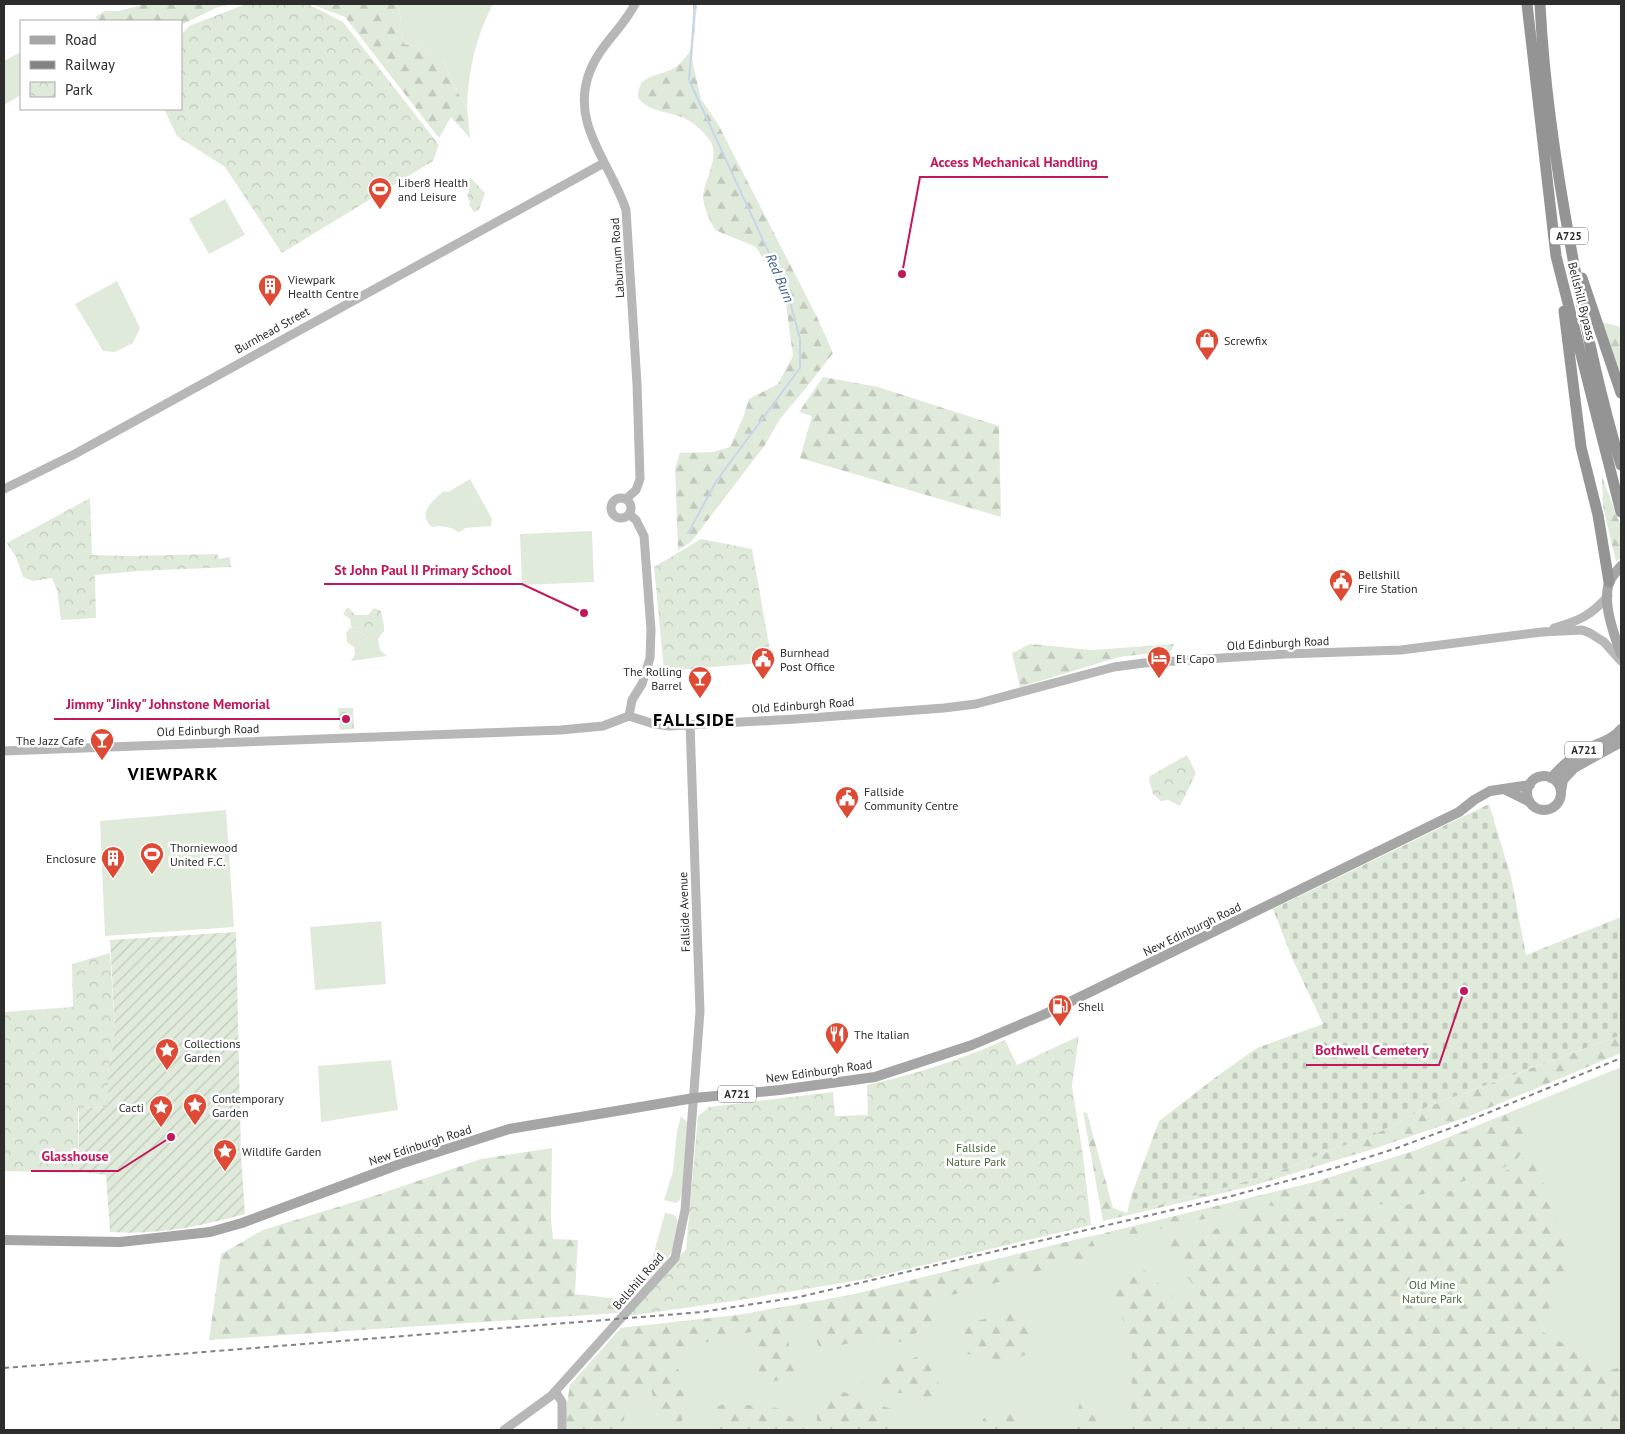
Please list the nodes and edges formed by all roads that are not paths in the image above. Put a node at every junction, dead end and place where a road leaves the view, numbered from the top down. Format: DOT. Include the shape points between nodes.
graph roads {
  1 [pos="635,4"];
  2 [pos="1527,4"];
  3 [pos="1540,4"];
  4 [pos="604,163"];
  5 [pos="1570,241"];
  6 [pos="1556,256"];
  7 [pos="1621,393"];
  8 [pos="1621,465"];
  9 [pos="4,489"];
  10 [pos="626,499"];
  11 [pos="1621,512"];
  12 [pos="629,514"];
  13 [pos="1621,566"];
  14 [pos="1609,582"];
  15 [pos="1608,596"];
  16 [pos="1542,632"];
  17 [pos="1621,654"];
  18 [pos="1621,661"];
  19 [pos="629,716"];
  20 [pos="690,724"];
  21 [pos="1621,729"];
  22 [pos="1621,742"];
  23 [pos="4,751"];
  24 [pos="1551,778"];
  25 [pos="1530,785"];
  26 [pos="1504,789"];
  27 [pos="1561,795"];
  28 [pos="1530,802"];
  29 [pos="694,1098"];
  30 [pos="4,1240"];
  31 [pos="555,1391"];
  32 [pos="504,1430"];
  33 [pos="562,1430"];
  1 -- 4 [label="main road, Laburnum Road" via="600,52 585,90 586,120"];
  2 -- 6 [label="highway, Bellshill Bypass / A725"];
  3 -- 5 [label="highway, Bellshill Bypass / A725" via="1557,171"];
  4 -- 9 [label="main road, Burnhead Street" via="73,455"];
  4 -- 10 [label="main road, Laburnum Road" via="626,210 630,268 640,479 636,490"];
  5 -- 7 [label="highway"];
  5 -- 8 [label="highway, Bellshill Bypass / A725" via="1585,329"];
  6 -- 11 [label="highway, Bellshill Bypass / A725"];
  6 -- 14 [label="highway, A725" via="1581,447 1598,515"];
  10 -- 12 [label="main road" via="631,506"];
  10 -- 12 [label="main road, Laburnum Road" via="616,499 611,510 619,518"];
  12 -- 19 [label="main road" via="644,536 651,630 650,658 642,684 632,700"];
  13 -- 14 [label="main road"];
  14 -- 15 [label="main road"];
  15 -- 16 [label="main road, Old Edinburgh Road" via="1596,610 1585,616"];
  15 -- 17 [label="main road" via="1614,636"];
  16 -- 18 [label="main road, Old Edinburgh Road" via="1582,630 1604,642"];
  16 -- 20 [label="main road, Old Edinburgh Road" via="1401,650 1285,654 1114,667 976,704 944,708"];
  19 -- 20 [label="main road, Old Edinburgh Road" via="669,726"];
  19 -- 23 [label="main road, Old Edinburgh Road" via="603,726 560,730"];
  20 -- 29 [label="main road, Fallside Avenue" via="700,1011"];
  21 -- 24 [label="main road, New Edinburgh Road / A721" via="1581,752"];
  22 -- 27 [label="main road, A721" via="1574,768 1563,780"];
  24 -- 25 [label="main road, New Edinburgh Road" via="1538,778"];
  24 -- 27 [label="main road" via="1558,784"];
  25 -- 26 [label="main road, New Edinburgh Road / A721"];
  25 -- 28 [label="main road"];
  26 -- 28 [label="main road"];
  26 -- 29 [label="main road, New Edinburgh Road / A721" via="1490,791 1459,812 1181,949 972,1046 875,1077"];
  27 -- 28 [label="main road" via="1558,803 1548,809 1538,809"];
  29 -- 30 [label="main road, New Edinburgh Road / A721" via="509,1130 400,1164 210,1232 120,1242"];
  29 -- 31 [label="main road, Bellshill Road" via="685,1210 674,1258"];
  31 -- 32 [label="main road, Bellshill Road"];
  31 -- 33 [label="main road" via="562,1402"];
}
